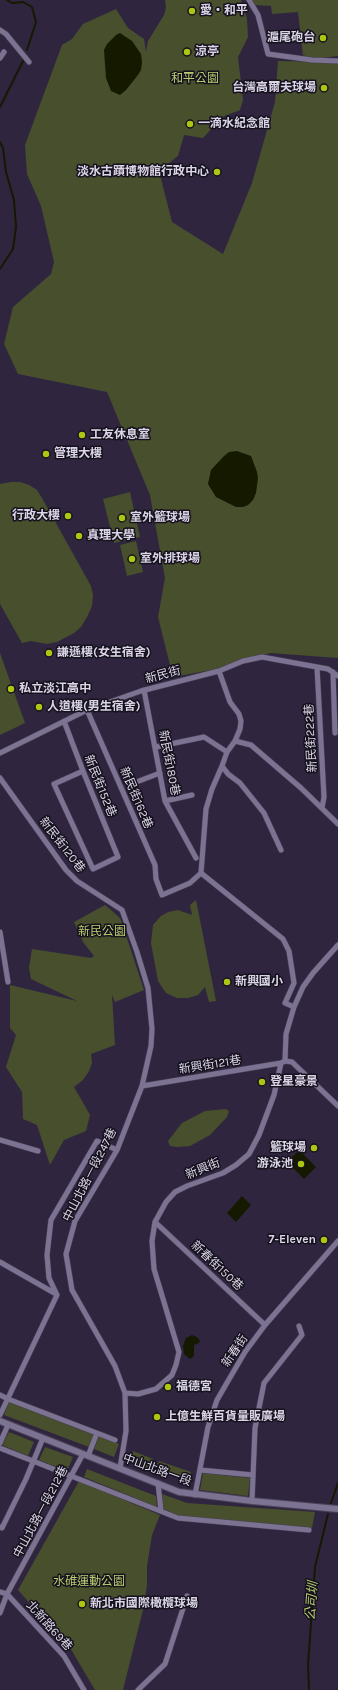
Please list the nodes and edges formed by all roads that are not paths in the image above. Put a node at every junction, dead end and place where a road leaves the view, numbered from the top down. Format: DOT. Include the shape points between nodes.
graph roads {
  1 [pos="249,0"];
  2 [pos="0,30"];
  3 [pos="4,52"];
  4 [pos="0,58"];
  5 [pos="338,61"];
  6 [pos="29,62"];
  7 [pos="317,667"];
  8 [pos="219,671"];
  9 [pos="333,672"];
  10 [pos="338,676"];
  11 [pos="144,690"];
  12 [pos="87,710"];
  13 [pos="64,721"];
  14 [pos="335,733"];
  15 [pos="235,741"];
  16 [pos="156,747"];
  17 [pos="227,752"];
  18 [pos="0,753"];
  19 [pos="222,766"];
  20 [pos="84,771"];
  21 [pos="160,773"];
  22 [pos="0,778"];
  23 [pos="139,781"];
  24 [pos="192,795"];
  25 [pos="165,801"];
  26 [pos="322,808"];
  27 [pos="338,824"];
  28 [pos="281,850"];
  29 [pos="196,858"];
  30 [pos="201,873"];
  31 [pos="122,910"];
  32 [pos="0,932"];
  33 [pos="338,945"];
  34 [pos="8,982"];
  35 [pos="294,1007"];
  36 [pos="283,1062"];
  37 [pos="142,1086"];
  38 [pos="338,1106"];
  39 [pos="0,1140"];
  40 [pos="117,1150"];
  41 [pos="38,1151"];
  42 [pos="155,1222"];
  43 [pos="338,1241"];
  44 [pos="0,1262"];
  45 [pos="57,1294"];
  46 [pos="265,1325"];
  47 [pos="299,1326"];
  48 [pos="125,1392"];
  49 [pos="0,1395"];
  50 [pos="8,1399"];
  51 [pos="0,1415"];
  52 [pos="0,1421"];
  53 [pos="8,1425"];
  54 [pos="97,1433"];
  55 [pos="43,1438"];
  56 [pos="115,1440"];
  57 [pos="0,1443"];
  58 [pos="0,1448"];
  59 [pos="86,1455"];
  60 [pos="34,1461"];
  61 [pos="120,1468"];
  62 [pos="200,1470"];
  63 [pos="72,1475"];
  64 [pos="253,1475"];
  65 [pos="158,1483"];
  66 [pos="195,1495"];
  67 [pos="252,1501"];
  68 [pos="338,1509"];
  69 [pos="161,1511"];
  70 [pos="1,1528"];
  71 [pos="309,1530"];
  72 [pos="0,1592"];
  73 [pos="8,1594"];
  74 [pos="187,1596"];
  75 [pos="0,1613"];
  76 [pos="84,1690"];
  77 [pos="138,1690"];
  1 -- 5 [label="street" via="258,15 268,54"];
  2 -- 6 [label="street"];
  3 -- 4 [label="street"];
  7 -- 8 [label="street, 新民街" via="262,657 243,661"];
  7 -- 9 [label="street, 新民街"];
  7 -- 26 [label="street, 新民街222巷" via="324,797"];
  8 -- 11 [label="street, 新民街"];
  8 -- 15 [label="street" via="230,702 241,721"];
  9 -- 10 [label="street, 新民街"];
  9 -- 14 [label="street"];
  11 -- 12 [label="street, 新民街"];
  11 -- 16 [label="street, 新民街180巷"];
  12 -- 13 [label="street, 新民街"];
  12 -- 30 [label="street, 新民街162巷" via="154,865 162,895 190,883"];
  13 -- 18 [label="street, 新民街"];
  13 -- 20 [label="street, 新民街152巷"];
  15 -- 17 [label="street"];
  15 -- 26 [label="street" via="251,745"];
  16 -- 17 [label="street" via="204,737"];
  16 -- 21 [label="street, 新民街180巷"];
  17 -- 19 [label="street"];
  19 -- 28 [label="street" via="240,783 264,813"];
  19 -- 30 [label="street" via="206,809"];
  20 -- 20 [label="street, 新民街152巷" via="54,784 93,869 118,857"];
  21 -- 23 [label="street"];
  21 -- 25 [label="street, 新民街180巷"];
  22 -- 31 [label="street, 新民街120巷" via="66,870 77,881"];
  24 -- 25 [label="street"];
  25 -- 29 [label="street, 新民街180巷"];
  26 -- 27 [label="street"];
  30 -- 35 [label="street" via="283,939 289,951 294,983 285,1003"];
  31 -- 37 [label="street, 中山北路一段247巷" via="148,988 151,1012 151,1046"];
  32 -- 34 [label="street"];
  33 -- 35 [label="street, 新興街" via="303,987"];
  35 -- 36 [label="street, 新興街" via="286,1034"];
  36 -- 37 [label="street, 新興街121巷"];
  36 -- 38 [label="street" via="292,1062"];
  36 -- 42 [label="street, 新興街" via="259,1135 249,1154 223,1173 175,1192"];
  37 -- 40 [label="street, 中山北路一段247巷"];
  39 -- 41 [label="street"];
  40 -- 45 [label="street" via="97,1141 52,1220 47,1256 49,1278"];
  40 -- 48 [label="street, 中山北路一段247巷" via="75,1221 66,1254 72,1290 115,1366"];
  42 -- 46 [label="street, 新春街150巷"];
  42 -- 48 [label="street, 新興街" via="152,1241 154,1269 179,1352 172,1375 156,1389 138,1394"];
  43 -- 46 [label="street, 新春街"];
  44 -- 45 [label="street"];
  45 -- 50 [label="street"];
  46 -- 62 [label="street, 新春街" via="245,1352 217,1400 208,1427"];
  47 -- 64 [label="street" via="302,1335 264,1383 255,1428"];
  48 -- 61 [label="street, 中山北路一段247巷" via="126,1431"];
  49 -- 50 [label="street, 中山北路一段"];
  50 -- 51 [label="street"];
  50 -- 54 [label="street, 中山北路一段"];
  52 -- 53 [label="street, 中山北路一段"];
  53 -- 55 [label="street, 中山北路一段"];
  53 -- 57 [label="street"];
  54 -- 56 [label="street, 中山北路一段"];
  54 -- 59 [label="street, 中山北路一段212巷"];
  55 -- 59 [label="street, 中山北路一段"];
  55 -- 60 [label="street"];
  58 -- 60 [label="street"];
  59 -- 61 [label="street, 中山北路一段"];
  59 -- 63 [label="street, 中山北路一段212巷"];
  60 -- 63 [label="street"];
  60 -- 70 [label="street"];
  61 -- 65 [label="street, 中山北路一段"];
  62 -- 64 [label="street"];
  62 -- 66 [label="street, 新春街"];
  63 -- 69 [label="street"];
  63 -- 73 [label="street, 中山北路一段212巷"];
  64 -- 67 [label="street"];
  65 -- 66 [label="street, 中山北路一段" via="179,1492"];
  65 -- 69 [label="street"];
  66 -- 67 [label="street, 中山北路一段"];
  67 -- 68 [label="street, 中山北路一段"];
  69 -- 71 [label="street" via="178,1518"];
  72 -- 73 [label="street"];
  73 -- 75 [label="street"];
  73 -- 76 [label="street, 北新路69巷" via="64,1656"];
  74 -- 77 [label="street" via="166,1664"];
}
